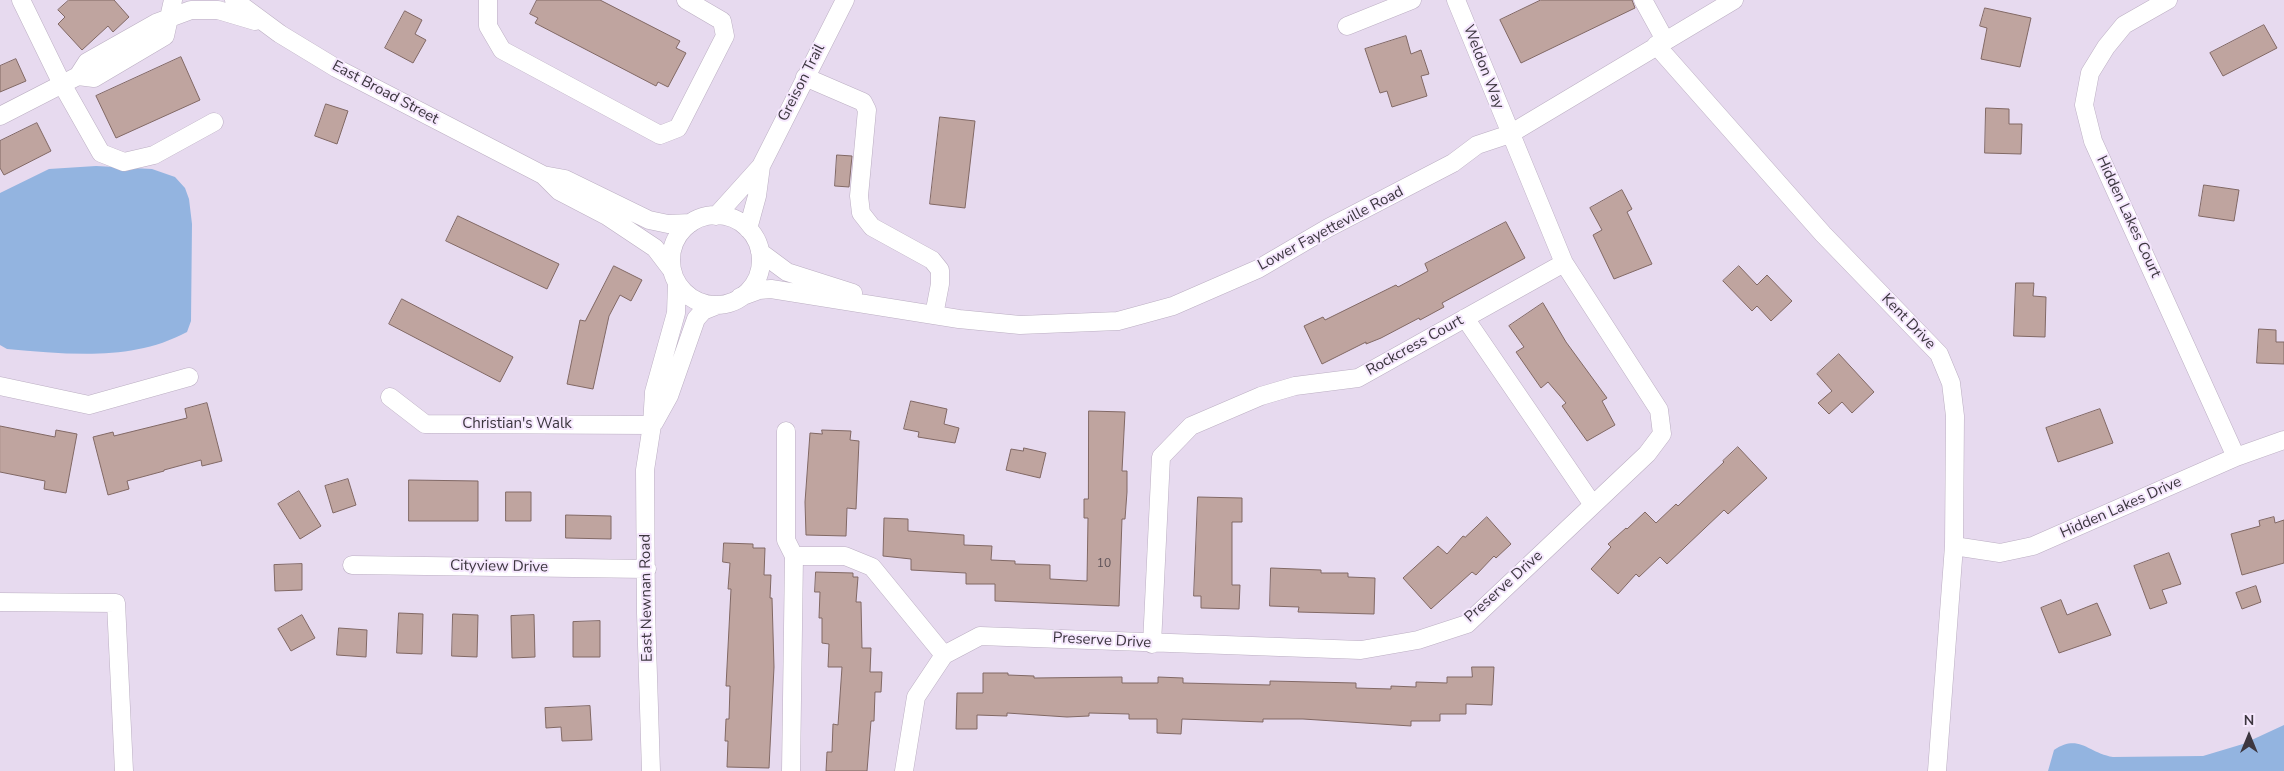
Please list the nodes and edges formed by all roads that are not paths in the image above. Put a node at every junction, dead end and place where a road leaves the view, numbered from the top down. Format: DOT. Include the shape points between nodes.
graph roads {
  1 [pos="21,0"];
  2 [pos="173,0"];
  3 [pos="189,0"];
  4 [pos="234,0"];
  5 [pos="488,0"];
  6 [pos="686,0"];
  7 [pos="844,0"];
  8 [pos="1412,0"];
  9 [pos="1456,0"];
  10 [pos="1643,0"];
  11 [pos="1734,0"];
  12 [pos="2168,0"];
  13 [pos="712,7"];
  14 [pos="170,19"];
  15 [pos="269,26"];
  16 [pos="1347,26"];
  17 [pos="1661,43"];
  18 [pos="805,77"];
  19 [pos="62,84"];
  20 [pos="0,116"];
  21 [pos="214,122"];
  22 [pos="1510,134"];
  23 [pos="760,166"];
  24 [pos="544,176"];
  25 [pos="716,216"];
  26 [pos="691,223"];
  27 [pos="748,229"];
  28 [pos="760,252"];
  29 [pos="1564,263"];
  30 [pos="674,276"];
  31 [pos="740,297"];
  32 [pos="718,305"];
  33 [pos="888,307"];
  34 [pos="934,315"];
  35 [pos="1465,318"];
  36 [pos="189,377"];
  37 [pos="0,386"];
  38 [pos="390,397"];
  39 [pos="652,425"];
  40 [pos="786,431"];
  41 [pos="2284,440"];
  42 [pos="2236,457"];
  43 [pos="1593,505"];
  44 [pos="1954,546"];
  45 [pos="794,556"];
  46 [pos="352,565"];
  47 [pos="647,569"];
  48 [pos="0,602"];
  49 [pos="1152,644"];
  50 [pos="944,655"];
  51 [pos="124,771"];
  52 [pos="652,771"];
  53 [pos="791,771"];
  54 [pos="904,771"];
  55 [pos="1937,771"];
  1 -- 19 [label="street"];
  2 -- 14 [label="street"];
  3 -- 14 [label="street"];
  4 -- 15 [label="street, East Broad Street"];
  5 -- 13 [label="street" via="488,26 502,50 660,134 678,128 725,36 722,21"];
  6 -- 13 [label="street"];
  7 -- 18 [label="street, Greison Trail"];
  8 -- 16 [label="street"];
  9 -- 22 [label="street, Weldon Way"];
  10 -- 17 [label="street, Kent Drive"];
  11 -- 17 [label="street, Lower Fayetteville Road"];
  12 -- 42 [label="street, Hidden Lakes Court" via="2124,25 2106,47 2090,73 2084,104 2093,141"];
  14 -- 15 [label="street" via="191,10 218,10"];
  14 -- 19 [label="street" via="166,36 94,78 78,76"];
  15 -- 24 [label="street, East Broad Street" via="336,68"];
  17 -- 22 [label="street, Lower Fayetteville Road"];
  17 -- 44 [label="street, Kent Drive" via="1823,234 1939,354 1951,383 1956,416"];
  18 -- 23 [label="street, Greison Trail"];
  18 -- 34 [label="street" via="863,102 867,110 859,196 861,213 872,227 932,260 940,270"];
  19 -- 20 [label="street"];
  19 -- 21 [label="street" via="101,153 124,162 154,155"];
  22 -- 29 [label="street, Preserve Drive"];
  22 -- 34 [label="street, Lower Fayetteville Road" via="1477,145 1453,164 1328,228 1258,269 1173,306 1118,321 1060,324 1020,325"];
  23 -- 25 [label="street, Greison Trail"];
  23 -- 27 [label="street, Greison Trail" via="757,196"];
  24 -- 26 [label="street, East Broad Street" via="565,179 649,220 668,224"];
  24 -- 30 [label="street, East Broad Street" via="559,191 607,216 655,248"];
  25 -- 26 [label="street, East Broad Street"];
  25 -- 27 [label="street" via="733,219"];
  26 -- 30 [label="street" via="674,243"];
  27 -- 28 [label="street"];
  28 -- 31 [label="street" via="757,277"];
  28 -- 33 [label="street, Lower Fayetteville Road" via="787,272 866,296"];
  29 -- 35 [label="street, Rockcress Court"];
  29 -- 43 [label="street, Preserve Drive" via="1659,410 1662,434 1647,454"];
  30 -- 32 [label="street, East Broad Street" via="694,300"];
  30 -- 39 [label="street, East Newnan Road" via="676,313 654,392"];
  31 -- 32 [label="street"];
  31 -- 33 [label="street, Lower Fayetteville Road" via="771,289"];
  32 -- 39 [label="street, East Newnan Road" via="703,311 696,319 669,396"];
  33 -- 34 [label="street, Lower Fayetteville Road"];
  35 -- 43 [label="street"];
  35 -- 49 [label="street, Rockcress Court" via="1358,378 1295,386 1262,396 1191,426 1161,457"];
  36 -- 37 [label="street" via="89,405"];
  38 -- 39 [label="street, Christian's Walk" via="425,424"];
  39 -- 47 [label="street, East Newnan Road" via="646,470"];
  40 -- 45 [label="street" via="786,540"];
  41 -- 42 [label="street, Hidden Lakes Drive"];
  42 -- 44 [label="street, Hidden Lakes Drive" via="2033,546 2000,553"];
  43 -- 49 [label="street, Preserve Drive" via="1466,624 1418,640 1361,650"];
  44 -- 55 [label="street, Kent Drive"];
  45 -- 50 [label="street" via="845,556 872,567"];
  45 -- 53 [label="street"];
  46 -- 47 [label="street, Cityview Drive"];
  47 -- 52 [label="street, East Newnan Road"];
  48 -- 51 [label="street" via="116,603"];
  49 -- 50 [label="street, Preserve Drive" via="980,636"];
  50 -- 54 [label="street, Preserve Drive" via="916,697"];
}
